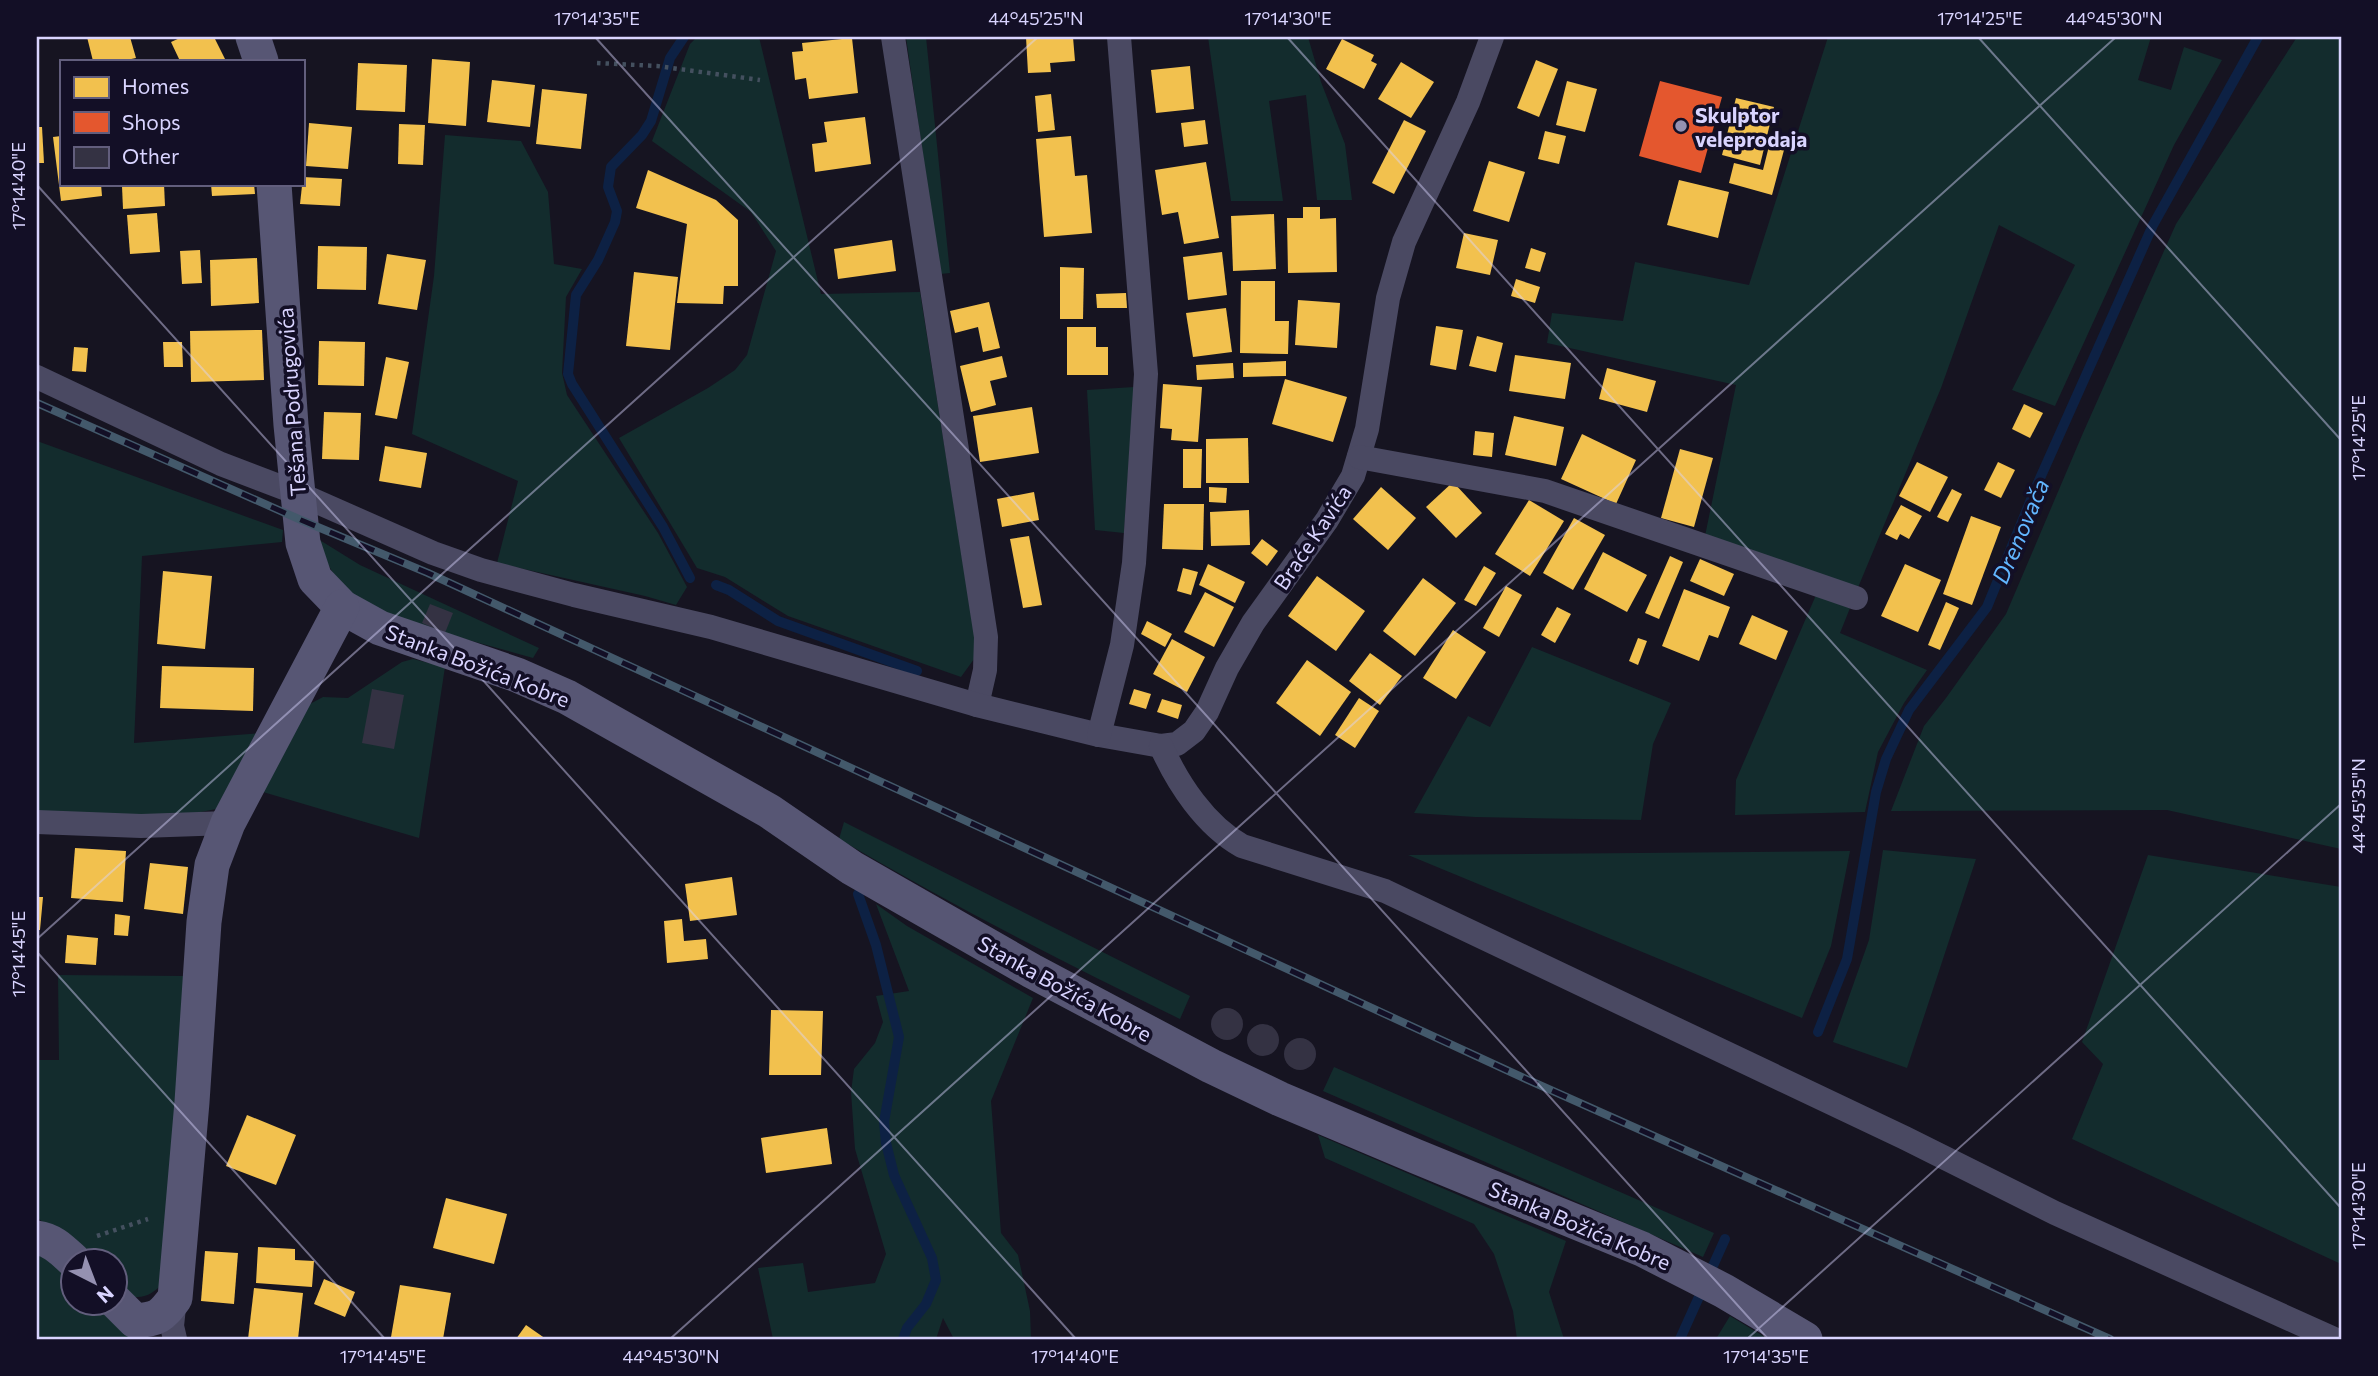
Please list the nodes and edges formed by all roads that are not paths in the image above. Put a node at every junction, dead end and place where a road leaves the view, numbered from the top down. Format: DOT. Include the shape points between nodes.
graph roads {
  1 [pos="253,37"];
  2 [pos="893,37"];
  3 [pos="1119,37"];
  4 [pos="1492,37"];
  5 [pos="261,60"];
  6 [pos="274,186"];
  7 [pos="37,377"];
  8 [pos="1359,457"];
  9 [pos="297,493"];
  10 [pos="1856,598"];
  11 [pos="342,607"];
  12 [pos="977,705"];
  13 [pos="1099,735"];
  14 [pos="1161,747"];
  15 [pos="37,822"];
  16 [pos="228,822"];
  17 [pos="175,1298"];
  18 [pos="137,1321"];
  19 [pos="176,1339"];
  20 [pos="1805,1339"];
  21 [pos="2334,1339"];
  1 -- 5 [label="street"];
  2 -- 12 [label="street" via="986,637"];
  3 -- 13 [label="street" via="1146,374 1134,564 1122,645"];
  4 -- 8 [label="street, Braće Kavića" via="1468,102 1404,242 1388,298"];
  6 -- 9 [label="street, Tešana Podrugovića"];
  7 -- 9 [label="street" via="221,464"];
  8 -- 10 [label="street" via="1545,491"];
  8 -- 14 [label="street, Braće Kavića" via="1343,496 1253,623 1207,712 1194,731 1177,744"];
  9 -- 11 [label="street, Tešana Podrugovića" via="308,563 315,579"];
  9 -- 12 [label="street" via="481,570 711,627"];
  11 -- 16 [label="street"];
  11 -- 20 [label="street, Stanka Božića Kobre" via="380,628 567,697 769,811 852,868 1031,971 1211,1066 1642,1249"];
  12 -- 13 [label="street"];
  13 -- 14 [label="street"];
  14 -- 21 [label="street" via="1173,773 1205,815 1242,846 1385,891 2055,1213"];
  15 -- 16 [label="street" via="141,826"];
  16 -- 17 [label="street" via="212,865 204,922"];
  17 -- 18 [label="street" via="155,1319"];
  17 -- 19 [label="street" via="172,1326"];
}
